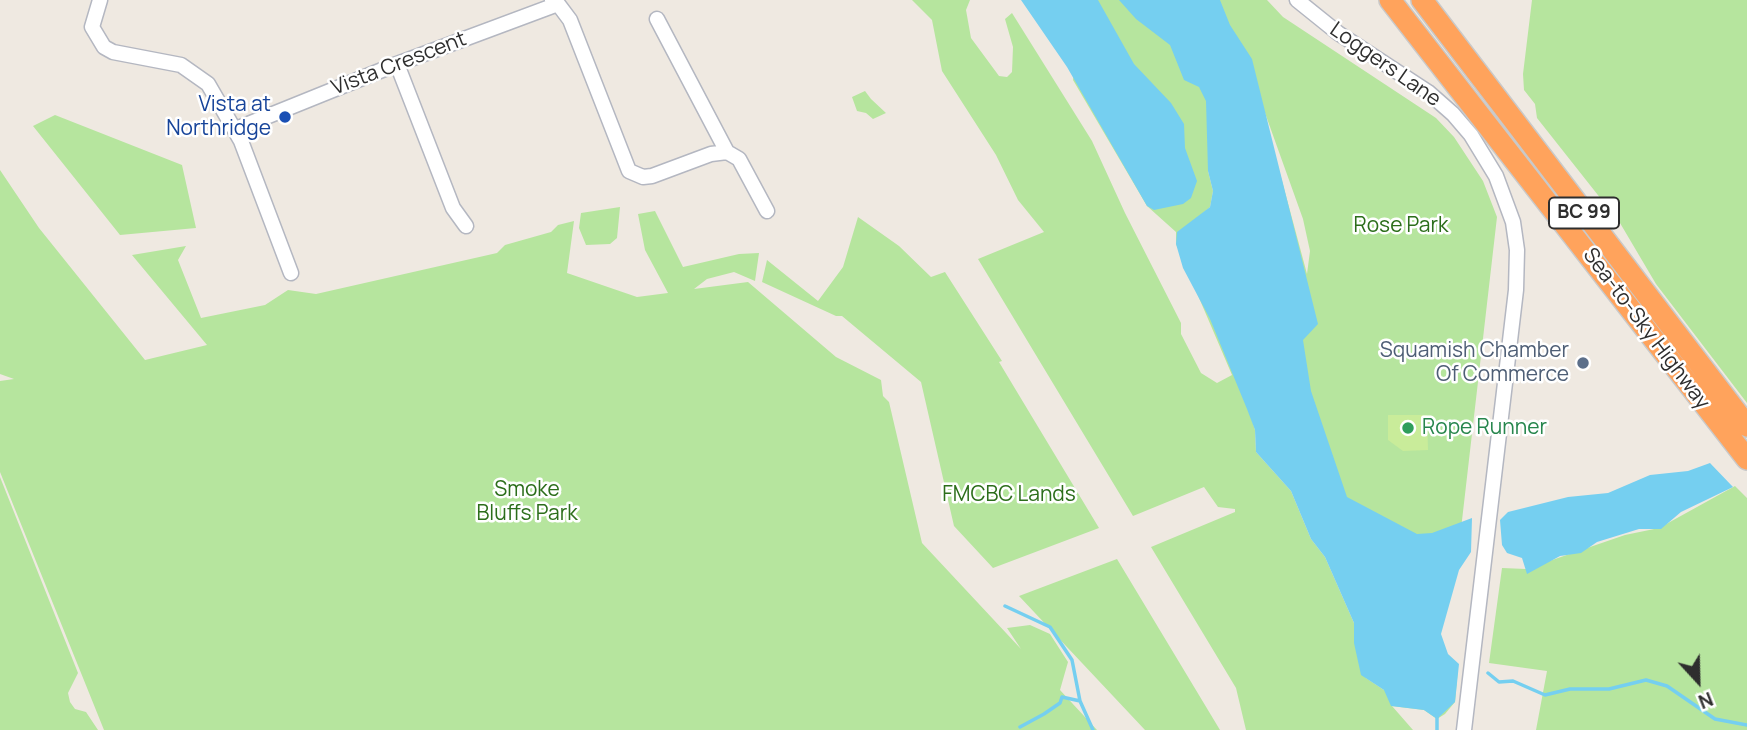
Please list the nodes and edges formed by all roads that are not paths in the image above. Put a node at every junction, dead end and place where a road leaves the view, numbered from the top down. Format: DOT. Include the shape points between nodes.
graph roads {
  1 [pos="100,0"];
  2 [pos="1297,0"];
  3 [pos="1390,0"];
  4 [pos="1422,0"];
  5 [pos="555,2"];
  6 [pos="657,19"];
  7 [pos="397,64"];
  8 [pos="236,129"];
  9 [pos="727,152"];
  10 [pos="767,211"];
  11 [pos="467,226"];
  12 [pos="291,274"];
  13 [pos="1747,426"];
  14 [pos="1747,459"];
  15 [pos="1464,730"];
  1 -- 8 [label="street" via="92,27 104,47 181,65 195,73"];
  2 -- 15 [label="street, Loggers Lane" via="1428,92 1471,135 1496,176 1513,222 1516,290"];
  3 -- 14 [label="highway, Sea-to-Sky Highway / BC 99"];
  4 -- 13 [label="highway, Sea-to-Sky Highway / BC 99"];
  5 -- 7 [label="street, Vista Crescent"];
  5 -- 9 [label="street" via="570,20 624,163 635,175 652,176"];
  6 -- 9 [label="street"];
  7 -- 8 [label="street, Vista Crescent"];
  7 -- 11 [label="street" via="453,208"];
  8 -- 12 [label="street"];
  9 -- 10 [label="street" via="739,159"];
}
